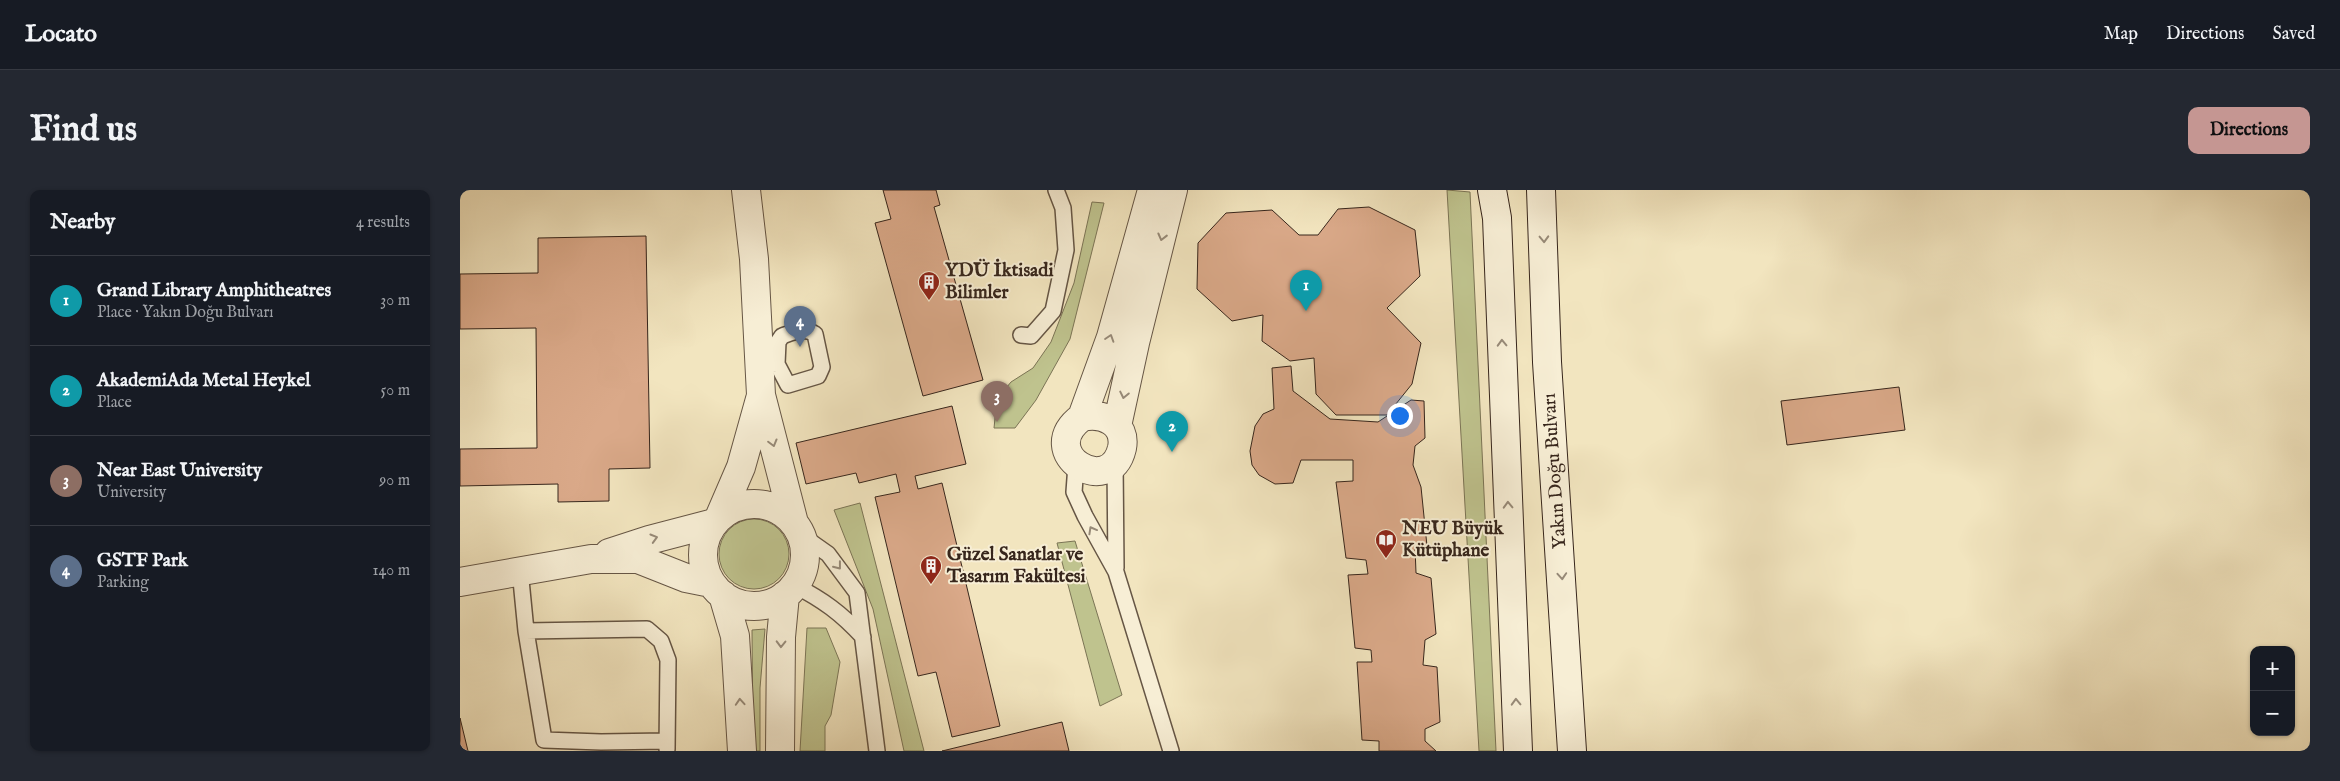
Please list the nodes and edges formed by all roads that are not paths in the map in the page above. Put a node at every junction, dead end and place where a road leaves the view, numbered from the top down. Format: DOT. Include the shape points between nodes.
graph roads {
  1 [pos="746,190"];
  2 [pos="1056,190"];
  3 [pos="1152,190"];
  4 [pos="1173,190"];
  5 [pos="1492,190"];
  6 [pos="1541,190"];
  7 [pos="1021,335"];
  8 [pos="761,395"];
  9 [pos="1082,417"];
  10 [pos="1117,426"];
  11 [pos="1115,462"];
  12 [pos="1076,465"];
  13 [pos="716,520"];
  14 [pos="797,529"];
  15 [pos="591,559"];
  16 [pos="520,570"];
  17 [pos="1116,572"];
  18 [pos="460,582"];
  19 [pos="717,589"];
  20 [pos="790,590"];
  21 [pos="526,632"];
  22 [pos="863,637"];
  23 [pos="667,746"];
  24 [pos="742,751"];
  25 [pos="780,751"];
  26 [pos="877,751"];
  27 [pos="1171,751"];
  28 [pos="1518,751"];
  29 [pos="1572,751"];
  1 -- 8 [label="street" via="768,363"];
  2 -- 7 [label="lane" via="1063,208 1066,250 1053,311 1031,336"];
  9 -- 3 [label="street, one-way" via="1111,337"];
  4 -- 10 [label="street, one-way"];
  28 -- 5 [label="street, one-way" via="1497,218"];
  6 -- 29 [label="street, Yakın Doğu Bulvarı, one-way" via="1548,362"];
  8 -- 13 [label="street" via="741,467"];
  8 -- 14 [label="street, one-way"];
  9 -- 10 [label="street" via="1092,414 1106,417"];
  9 -- 12 [label="street" via="1072,424 1067,433 1066,451"];
  10 -- 11 [label="street" via="1123,443"];
  11 -- 12 [label="street" via="1111,467 1089,472"];
  11 -- 17 [label="lane"];
  17 -- 12 [label="lane, one-way" via="1074,492"];
  13 -- 14 [label="street" via="732,508 766,505 782,512"];
  15 -- 13 [label="street, one-way"];
  13 -- 19 [label="street" via="702,552 704,568"];
  14 -- 20 [label="street" via="804,548 804,561 801,574"];
  14 -- 22 [label="lane, one-way" via="828,554 856,593"];
  15 -- 16 [label="street"];
  15 -- 19 [label="street" via="638,559"];
  16 -- 18 [label="street"];
  16 -- 21 [label="lane"];
  17 -- 27 [label="lane"];
  19 -- 20 [label="street" via="737,603 754,606 770,603"];
  24 -- 19 [label="street, one-way" via="735,636"];
  20 -- 22 [label="lane" via="824,601"];
  20 -- 25 [label="street, one-way" via="781,637"];
  21 -- 23 [label="lane" via="544,740"];
  21 -- 23 [label="lane" via="647,629 661,641 668,660"];
  22 -- 26 [label="lane"];
}
